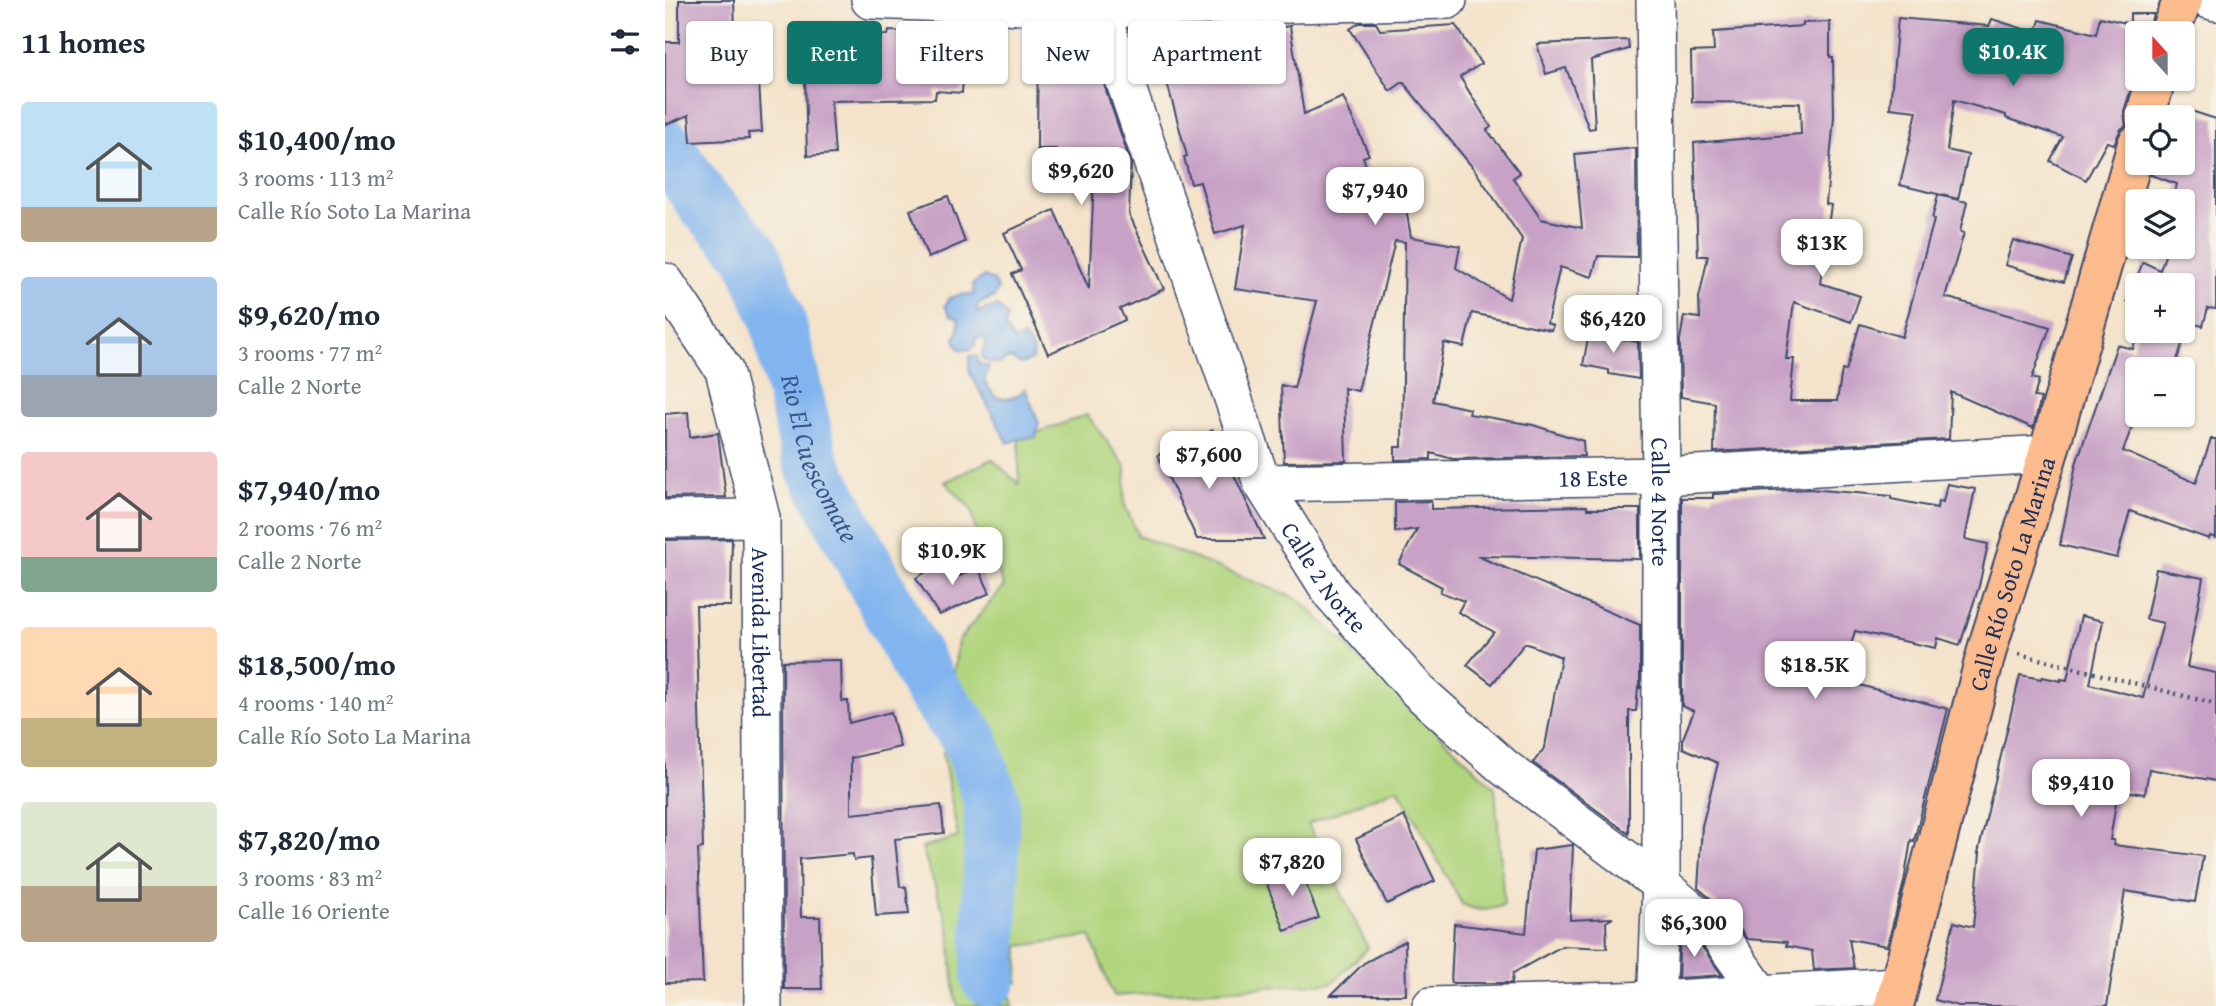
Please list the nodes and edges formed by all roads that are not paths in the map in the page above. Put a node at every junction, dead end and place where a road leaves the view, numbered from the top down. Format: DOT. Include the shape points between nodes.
graph roads {
  1 [pos="870,0"];
  2 [pos="1448,0"];
  3 [pos="1655,0"];
  4 [pos="2183,0"];
  5 [pos="2209,0"];
  6 [pos="2216,2"];
  7 [pos="1099,4"];
  8 [pos="2174,21"];
  9 [pos="2128,175"];
  10 [pos="665,282"];
  11 [pos="2048,454"];
  12 [pos="1661,476"];
  13 [pos="1262,483"];
  14 [pos="761,518"];
  15 [pos="665,519"];
  16 [pos="1661,885"];
  17 [pos="1896,996"];
  18 [pos="1764,1000"];
  19 [pos="1656,1003"];
  20 [pos="763,1006"];
  21 [pos="1431,1006"];
  1 -- 7 [label="street"];
  2 -- 7 [label="street"];
  3 -- 12 [label="street, Calle 4 Norte"];
  4 -- 8 [label="main road"];
  5 -- 6 [label="street"];
  7 -- 13 [label="street, Calle 2 Norte"];
  9 -- 11 [label="main road, Calle Río Soto La Marina"];
  10 -- 14 [label="street, Avenida Libertad" via="725,370"];
  11 -- 12 [label="street, 18 Este"];
  11 -- 17 [label="main road, Calle Río Soto La Marina" via="1988,646"];
  12 -- 13 [label="street, 18 Este"];
  12 -- 16 [label="street, Calle 4 Norte"];
  13 -- 16 [label="street, Calle 2 Norte" via="1332,594 1418,691 1505,768"];
  14 -- 15 [label="street"];
  14 -- 20 [label="street, Avenida Libertad"];
  16 -- 18 [label="street, Calle 2 Norte" via="1715,930"];
  16 -- 19 [label="street, Calle 4 Norte"];
  17 -- 18 [label="street"];
  18 -- 19 [label="street"];
  19 -- 21 [label="street"];
}
